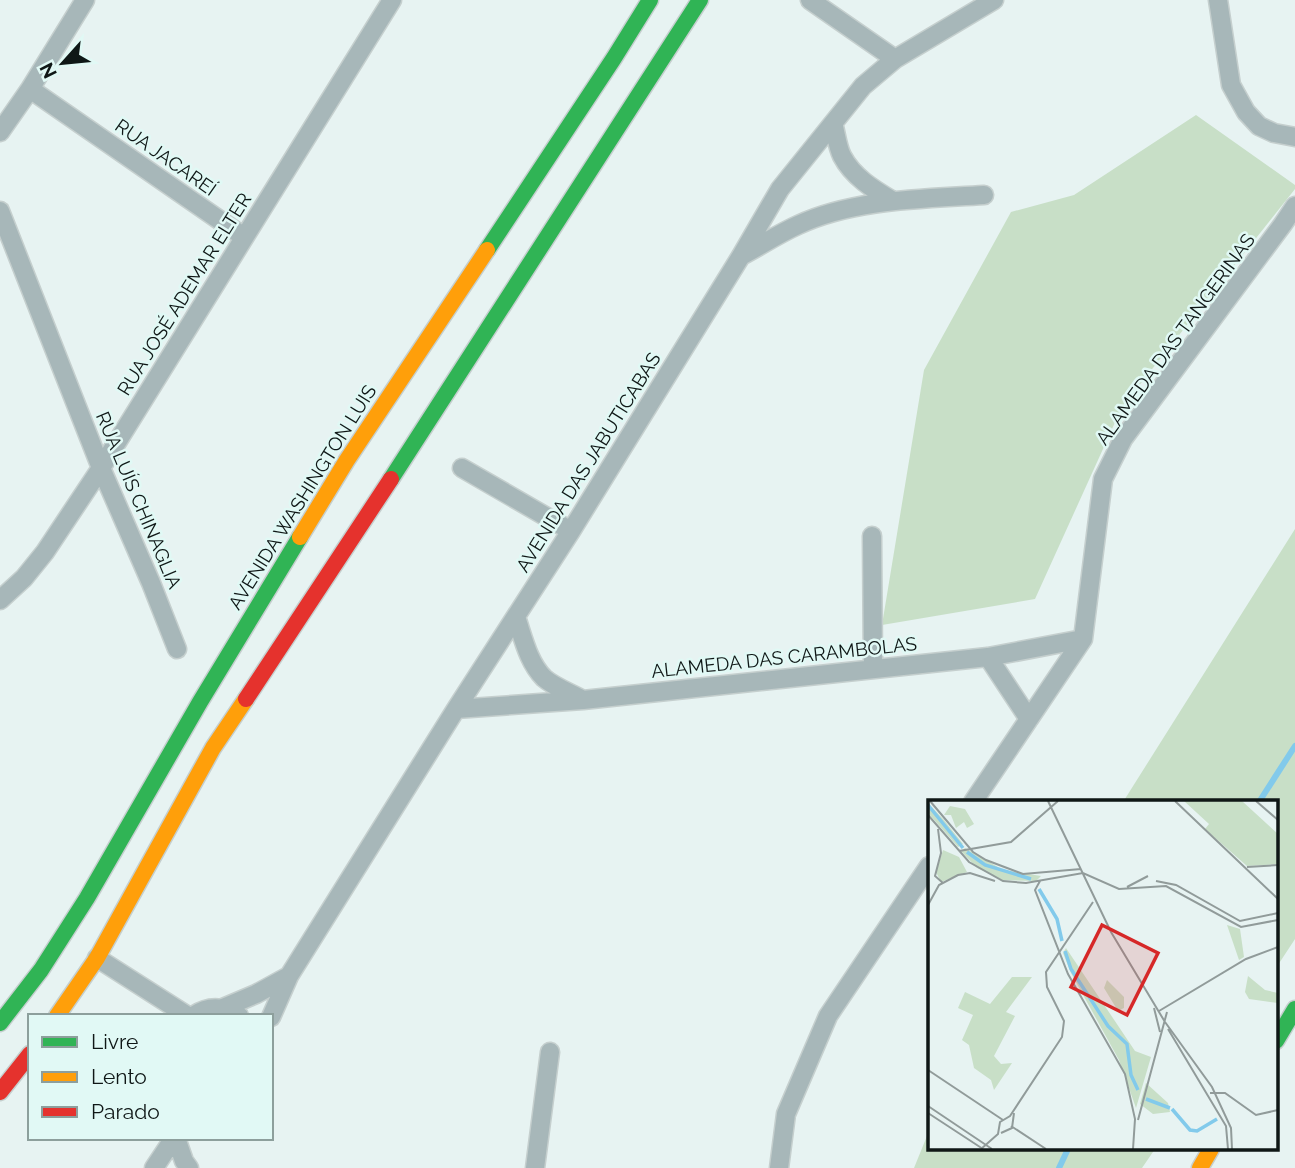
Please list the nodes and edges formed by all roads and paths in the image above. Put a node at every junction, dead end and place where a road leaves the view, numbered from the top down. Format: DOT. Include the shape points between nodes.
graph roads {
  1 [pos="85,0"];
  2 [pos="392,0"];
  3 [pos="650,0"];
  4 [pos="700,0"];
  5 [pos="810,0"];
  6 [pos="994,0"];
  7 [pos="1218,0"];
  8 [pos="975,7"];
  9 [pos="895,59"];
  10 [pos="30,89"];
  11 [pos="833,123"];
  12 [pos="0,132"];
  13 [pos="1295,137"];
  14 [pos="984,195"];
  15 [pos="893,201"];
  16 [pos="1295,206"];
  17 [pos="0,212"];
  18 [pos="244,237"];
  19 [pos="741,256"];
  20 [pos="101,468"];
  21 [pos="462,468"];
  22 [pos="571,531"];
  23 [pos="872,536"];
  24 [pos="0,600"];
  25 [pos="516,617"];
  26 [pos="1083,639"];
  27 [pos="177,649"];
  28 [pos="988,657"];
  29 [pos="873,669"];
  30 [pos="583,699"];
  31 [pos="456,709"];
  32 [pos="1029,719"];
  33 [pos="973,800"];
  34 [pos="928,867"];
  35 [pos="83,954"];
  36 [pos="41,970"];
  37 [pos="289,976"];
  38 [pos="1295,1009"];
  39 [pos="231,1012"];
  40 [pos="58,1014"];
  41 [pos="185,1014"];
  42 [pos="196,1014"];
  43 [pos="272,1014"];
  44 [pos="0,1023"];
  45 [pos="1278,1038"];
  46 [pos="550,1052"];
  47 [pos="28,1057"];
  48 [pos="0,1092"];
  49 [pos="174,1140"];
  50 [pos="176,1140"];
  51 [pos="1210,1150"];
  52 [pos="154,1168"];
  53 [pos="189,1168"];
  54 [pos="535,1168"];
  55 [pos="779,1168"];
  56 [pos="1199,1168"];
  1 -- 10 [label="street"];
  2 -- 18 [label="street, RUA JOSÉ ADEMAR ELTER"];
  3 -- 36 [label="main road, AVENIDA WASHINGTON LUIS" via="347,460"];
  4 -- 35 [label="main road"];
  5 -- 9 [label="street"];
  6 -- 8 [label="street, AVENIDA DAS JABUTICABAS"];
  7 -- 13 [label="street" via="1231,85 1246,112 1259,126"];
  8 -- 9 [label="street, AVENIDA DAS JABUTICABAS"];
  9 -- 11 [label="street, AVENIDA DAS JABUTICABAS" via="863,86"];
  10 -- 12 [label="street"];
  10 -- 18 [label="street, RUA JACAREÍ"];
  11 -- 15 [label="street" via="842,155 852,168 864,183"];
  11 -- 19 [label="street, AVENIDA DAS JABUTICABAS" via="779,189"];
  14 -- 15 [label="street"];
  15 -- 19 [label="street" via="799,224"];
  16 -- 26 [label="street, ALAMEDA DAS TANGERINAS" via="1123,439 1103,479"];
  17 -- 20 [label="street, RUA LUÍS CHINAGLIA"];
  18 -- 20 [label="street, RUA JOSÉ ADEMAR ELTER"];
  19 -- 22 [label="street, AVENIDA DAS JABUTICABAS"];
  20 -- 24 [label="street, RUA JOSÉ ADEMAR ELTER" via="45,552"];
  20 -- 27 [label="street, RUA LUÍS CHINAGLIA"];
  21 -- 22 [label="street"];
  22 -- 25 [label="street, AVENIDA DAS JABUTICABAS"];
  23 -- 29 [label="street"];
  25 -- 30 [label="street" via="545,680"];
  25 -- 31 [label="street, AVENIDA DAS JABUTICABAS"];
  26 -- 28 [label="street, ALAMEDA DAS CARAMBOLAS"];
  26 -- 32 [label="street, ALAMEDA DAS TANGERINAS"];
  28 -- 29 [label="street, ALAMEDA DAS CARAMBOLAS"];
  28 -- 32 [label="street"];
  29 -- 30 [label="street, ALAMEDA DAS CARAMBOLAS"];
  30 -- 31 [label="street, ALAMEDA DAS CARAMBOLAS"];
  31 -- 37 [label="street, AVENIDA DAS JABUTICABAS"];
  32 -- 33 [label="street, ALAMEDA DAS TANGERINAS"];
  34 -- 55 [label="street" via="828,1016 786,1114"];
  35 -- 36 [label="main road" via="61,955"];
  35 -- 40 [label="main road"];
  35 -- 41 [label="street"];
  36 -- 44 [label="main road, AVENIDA WASHINGTON LUIS"];
  37 -- 39 [label="street"];
  37 -- 43 [label="street, AVENIDA DAS JABUTICABAS"];
  38 -- 45 [label="main road"];
  39 -- 42 [label="street" via="205,1009"];
  46 -- 54 [label="street"];
  47 -- 48 [label="main road"];
  49 -- 52 [label="street"];
  50 -- 53 [label="street"];
  51 -- 56 [label="main road"];
}
